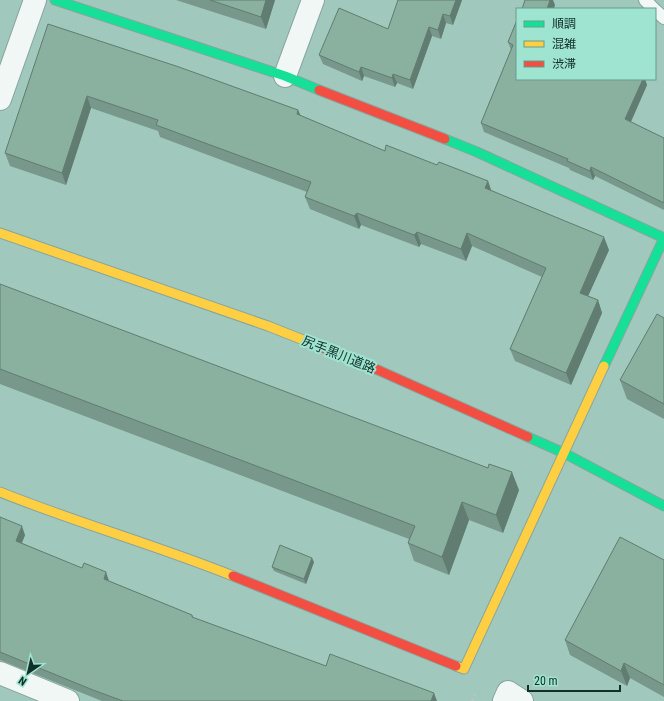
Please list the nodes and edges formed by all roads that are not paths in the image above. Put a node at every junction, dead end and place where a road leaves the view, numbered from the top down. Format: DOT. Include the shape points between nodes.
graph roads {
  1 [pos="35,0"];
  2 [pos="55,0"];
  3 [pos="313,0"];
  4 [pos="645,0"];
  5 [pos="654,8"];
  6 [pos="656,10"];
  7 [pos="664,18"];
  8 [pos="285,76"];
  9 [pos="0,99"];
  10 [pos="0,233"];
  11 [pos="564,453"];
  12 [pos="0,492"];
  13 [pos="664,506"];
  14 [pos="0,673"];
  15 [pos="68,701"];
  16 [pos="504,701"];
  17 [pos="522,701"];
  1 -- 9 [label="street"];
  2 -- 8 [label="street"];
  3 -- 8 [label="street"];
  4 -- 5 [label="lane"];
  6 -- 7 [label="lane"];
  8 -- 11 [label="street" via="477,152 664,238"];
  10 -- 11 [label="street, 尻手黒川道路" via="268,326 378,370"];
  11 -- 12 [label="street" via="464,669 205,565"];
  11 -- 13 [label="street, 尻手黒川道路"];
  14 -- 15 [label="street"];
  16 -- 17 [label="street" via="508,692"];
}
